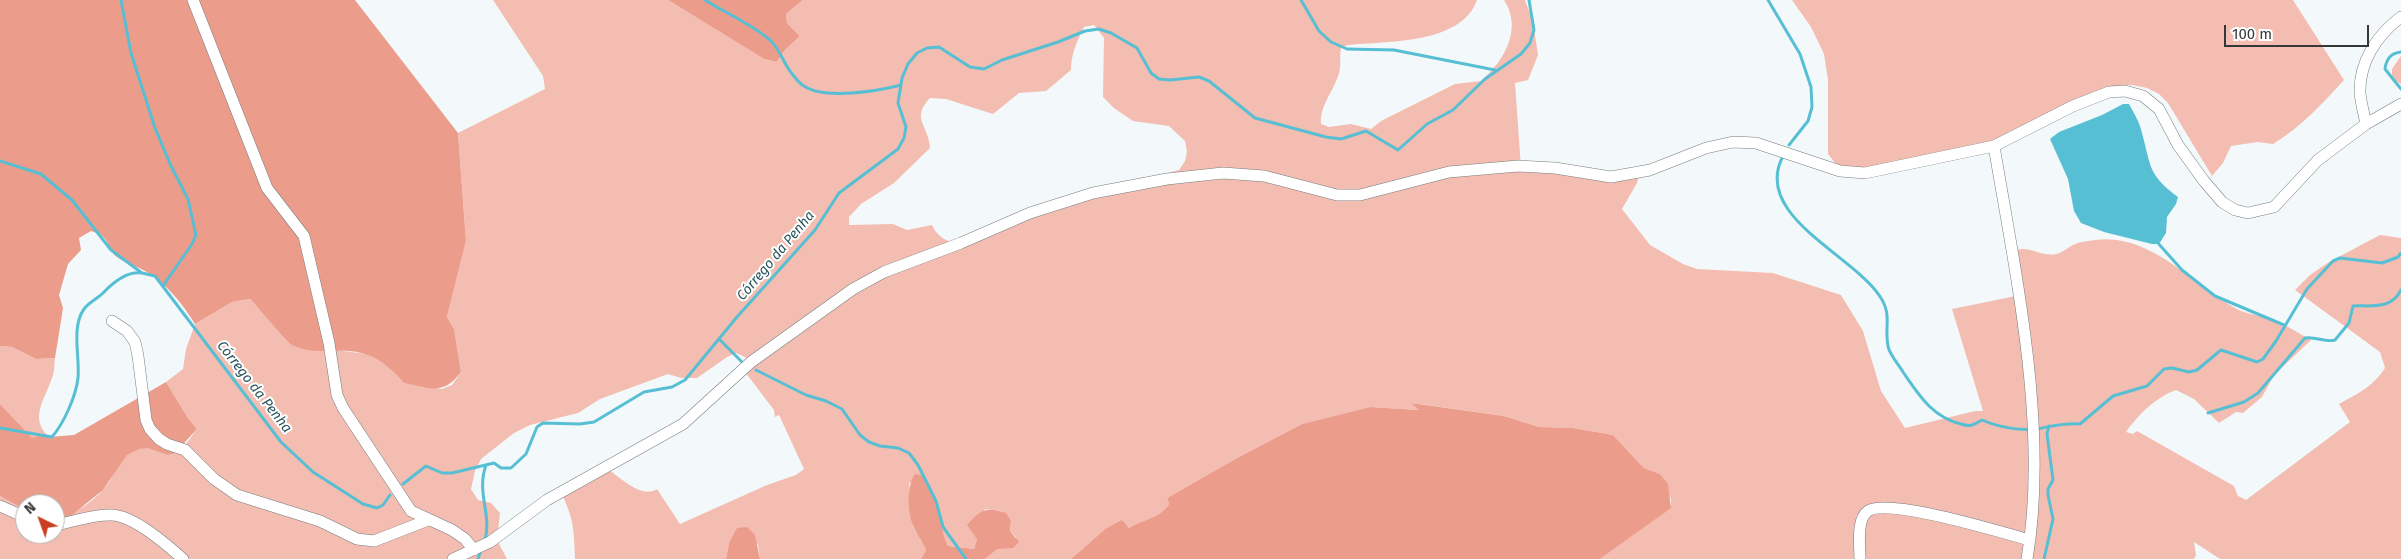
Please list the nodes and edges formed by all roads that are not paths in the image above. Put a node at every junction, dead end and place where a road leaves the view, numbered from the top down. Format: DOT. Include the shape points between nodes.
graph roads {
  1 [pos="193,0"];
  2 [pos="2401,17"];
  3 [pos="2401,104"];
  4 [pos="2366,124"];
  5 [pos="1994,146"];
  6 [pos="112,321"];
  7 [pos="0,506"];
  8 [pos="15,513"];
  9 [pos="428,520"];
  10 [pos="65,523"];
  11 [pos="2030,540"];
  12 [pos="474,550"];
  13 [pos="183,559"];
  14 [pos="453,559"];
  15 [pos="1860,559"];
  16 [pos="2027,559"];
  1 -- 9 [label="street" via="267,188 304,236 329,343 337,395 411,512"];
  2 -- 4 [label="street" via="2377,39 2363,69 2360,93"];
  3 -- 4 [label="street"];
  4 -- 5 [label="street" via="2318,160 2274,207 2248,214 2222,202 2178,145 2158,109 2144,96 2125,91 2109,92 2073,106"];
  5 -- 11 [label="street" via="2014,266 2033,428"];
  5 -- 12 [label="street" via="1864,174 1840,171 1756,143 1733,142 1706,148 1650,170 1611,177 1518,166 1449,172 1360,195 1345,195 1316,191 1264,176 1223,173 1167,179 1093,193 1030,213 884,272 853,289 751,362 682,424 547,500"];
  6 -- 9 [label="street" via="127,331 135,342 150,430 166,444 190,453 225,488 254,502 320,521 366,541 374,541"];
  7 -- 8 [label="street"];
  9 -- 12 [label="street" via="452,530"];
  10 -- 13 [label="street" via="113,515 162,540"];
  11 -- 15 [label="street" via="1914,510 1880,507 1868,510 1861,519"];
  11 -- 16 [label="street"];
  12 -- 14 [label="street"];
}
